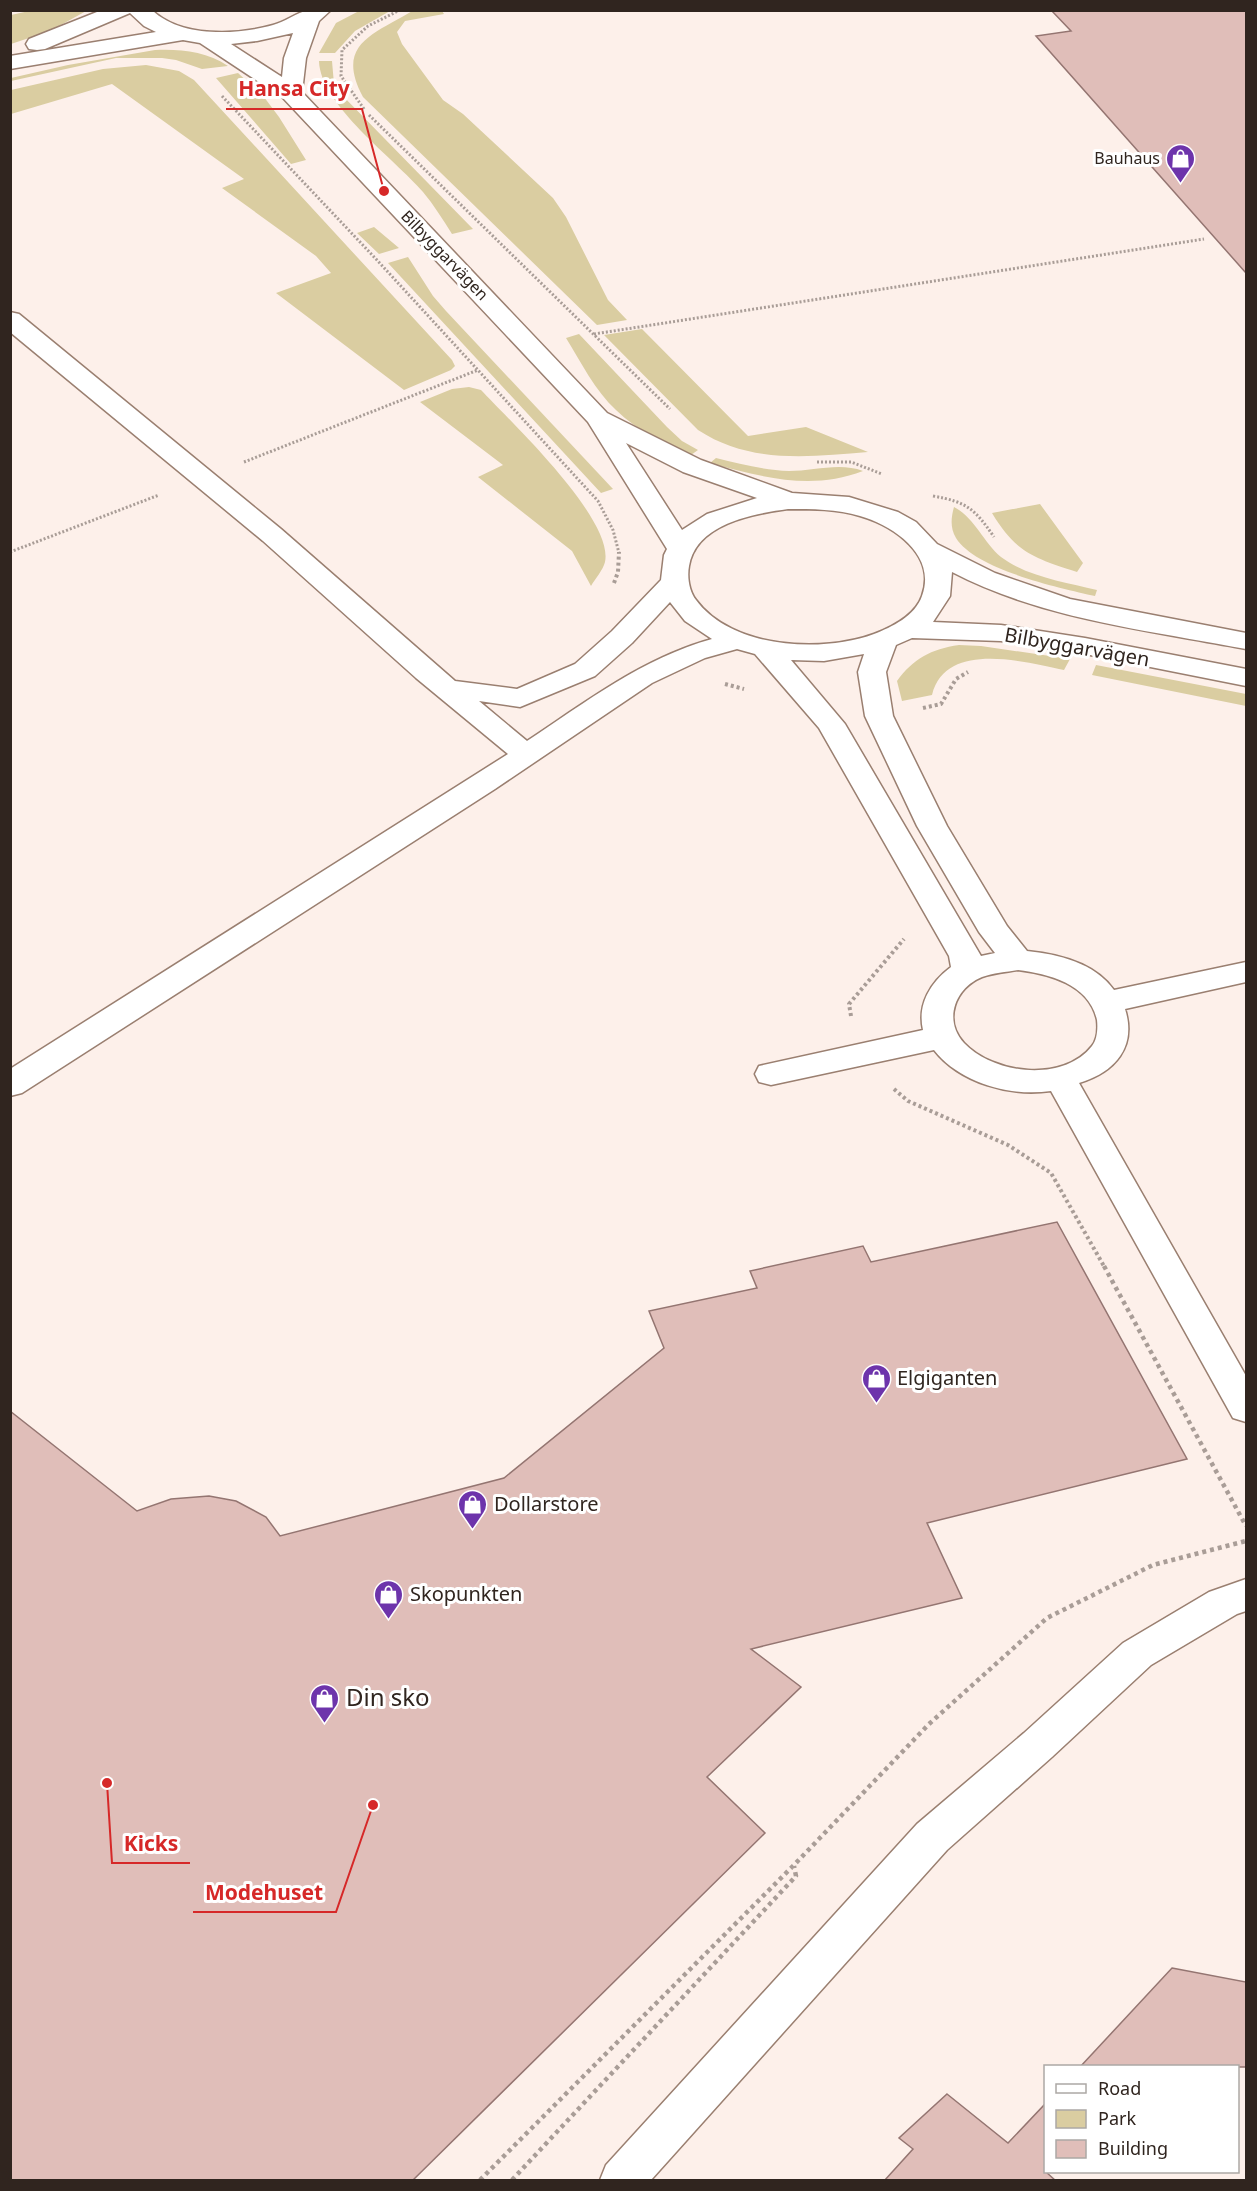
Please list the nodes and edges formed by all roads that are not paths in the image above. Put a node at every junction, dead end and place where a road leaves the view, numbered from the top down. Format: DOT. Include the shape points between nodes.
graph roads {
  1 [pos="122,10"];
  2 [pos="139,10"];
  3 [pos="318,13"];
  4 [pos="195,35"];
  5 [pos="10,53"];
  6 [pos="10,63"];
  7 [pos="291,93"];
  8 [pos="10,319"];
  9 [pos="598,418"];
  10 [pos="788,501"];
  11 [pos="681,549"];
  12 [pos="929,550"];
  13 [pos="674,582"];
  14 [pos="895,635"];
  15 [pos="1246,641"];
  16 [pos="752,644"];
  17 [pos="1246,678"];
  18 [pos="448,689"];
  19 [pos="525,754"];
  20 [pos="1018,960"];
  21 [pos="968,971"];
  22 [pos="1246,972"];
  23 [pos="1108,1002"];
  24 [pos="942,1037"];
  25 [pos="771,1074"];
  26 [pos="1060,1078"];
  27 [pos="10,1086"];
  28 [pos="1246,1408"];
  29 [pos="1246,1594"];
  30 [pos="622,2181"];
  1 -- 5 [label="street"];
  2 -- 4 [label="street, Bilbyggarvägen" via="152,22"];
  3 -- 4 [label="street, Bilbyggarvägen" via="273,32 228,38"];
  3 -- 7 [label="street, Bilbyggarvägen" via="295,58"];
  4 -- 6 [label="street"];
  4 -- 7 [label="street, Bilbyggarvägen"];
  7 -- 9 [label="street, Bilbyggarvägen"];
  8 -- 18 [label="street" via="272,535"];
  9 -- 10 [label="street, Bilbyggarvägen" via="692,466"];
  9 -- 11 [label="street, Bilbyggarvägen"];
  10 -- 11 [label="street" via="734,511 711,521"];
  10 -- 12 [label="street" via="826,502 872,512 905,528"];
  11 -- 13 [label="street" via="674,565"];
  12 -- 14 [label="street" via="938,566 940,583 935,600 924,616"];
  12 -- 15 [label="street, Bilbyggarvägen" via="985,579 1064,606"];
  13 -- 16 [label="street" via="694,615 714,629"];
  13 -- 18 [label="street" via="585,670 520,698"];
  14 -- 16 [label="street" via="856,648 827,652 796,652"];
  14 -- 17 [label="street, Bilbyggarvägen" via="1002,633"];
  14 -- 20 [label="street" via="872,672 879,716 932,826 995,932"];
  16 -- 19 [label="street" via="695,652 642,677"];
  16 -- 21 [label="street" via="831,724 965,956"];
  18 -- 19 [label="street"];
  19 -- 27 [label="street"];
  20 -- 21 [label="street"];
  20 -- 23 [label="street" via="1046,963 1071,972 1093,985"];
  21 -- 24 [label="street" via="950,984 939,1000 936,1019"];
  22 -- 23 [label="street"];
  23 -- 26 [label="street" via="1115,1020 1113,1039 1103,1056 1085,1069"];
  24 -- 25 [label="street"];
  24 -- 26 [label="street" via="956,1055 978,1069 1004,1078"];
  26 -- 28 [label="street"];
  29 -- 30 [label="street" via="1223,1603 1137,1654 932,1837"];
}
